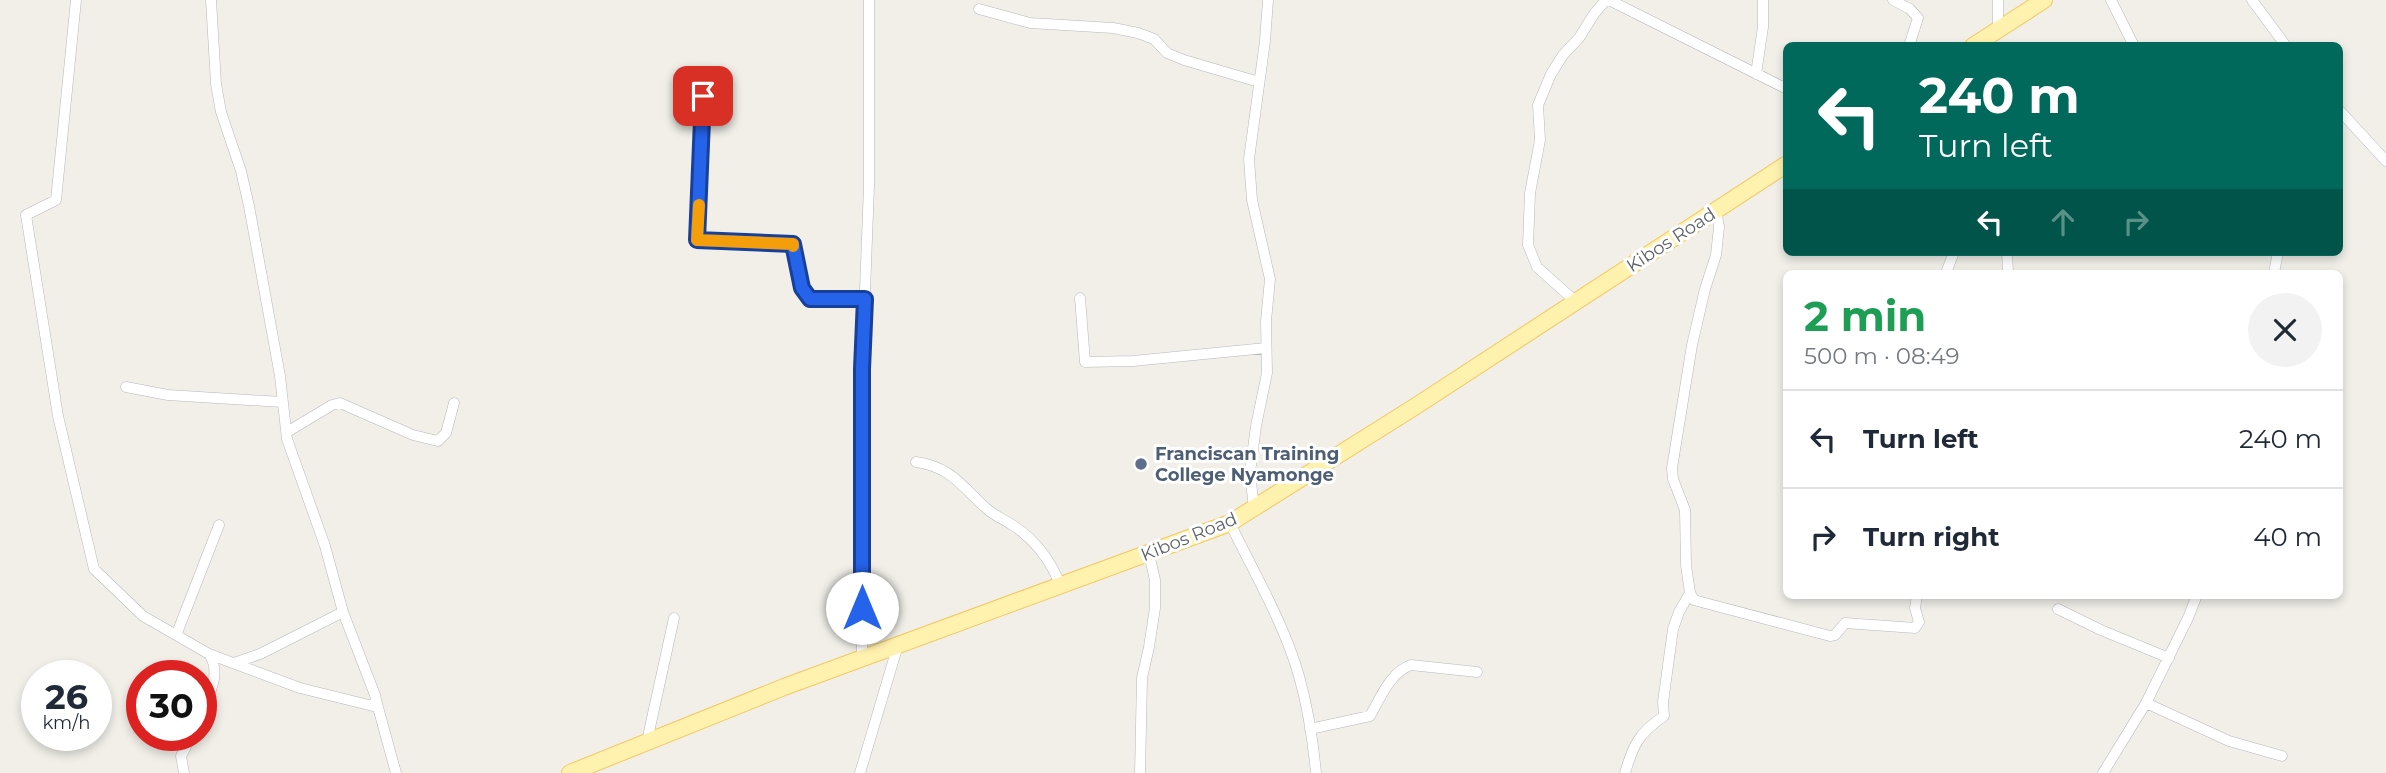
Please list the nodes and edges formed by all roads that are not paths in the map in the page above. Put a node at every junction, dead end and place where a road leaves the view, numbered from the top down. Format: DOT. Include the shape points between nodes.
graph roads {
  1 [pos="75,0"];
  2 [pos="211,0"];
  3 [pos="869,0"];
  4 [pos="1268,0"];
  5 [pos="1893,0"];
  6 [pos="1998,0"];
  7 [pos="2044,0"];
  8 [pos="2111,0"];
  9 [pos="2252,0"];
  10 [pos="1611,1"];
  11 [pos="1763,1"];
  12 [pos="979,9"];
  13 [pos="1998,30"];
  14 [pos="1910,42"];
  15 [pos="1979,42"];
  16 [pos="2132,42"];
  17 [pos="2283,42"];
  18 [pos="704,72"];
  19 [pos="1756,74"];
  20 [pos="1259,82"];
  21 [pos="1783,87"];
  22 [pos="2343,114"];
  23 [pos="2386,161"];
  24 [pos="1783,167"];
  25 [pos="1716,210"];
  26 [pos="1080,298"];
  27 [pos="865,299"];
  28 [pos="1576,302"];
  29 [pos="1266,348"];
  30 [pos="126,387"];
  31 [pos="282,402"];
  32 [pos="454,402"];
  33 [pos="287,432"];
  34 [pos="916,462"];
  35 [pos="1254,509"];
  36 [pos="1230,523"];
  37 [pos="219,525"];
  38 [pos="1149,554"];
  39 [pos="1060,585"];
  40 [pos="1690,593"];
  41 [pos="1917,599"];
  42 [pos="2195,599"];
  43 [pos="2058,609"];
  44 [pos="343,612"];
  45 [pos="674,618"];
  46 [pos="177,634"];
  47 [pos="898,645"];
  48 [pos="209,654"];
  49 [pos="862,658"];
  50 [pos="2169,658"];
  51 [pos="213,660"];
  52 [pos="234,663"];
  53 [pos="1477,672"];
  54 [pos="376,701"];
  55 [pos="2146,703"];
  56 [pos="1310,729"];
  57 [pos="647,741"];
  58 [pos="184,751"];
  59 [pos="2282,755"];
  60 [pos="184,773"];
  61 [pos="396,773"];
  62 [pos="570,773"];
  63 [pos="860,773"];
  64 [pos="1140,773"];
  65 [pos="1316,773"];
  66 [pos="1625,773"];
  67 [pos="2103,773"];
  1 -- 46 [label="street" via="56,200 26,215 43,325 58,416 94,569 143,616"];
  2 -- 31 [label="street" via="216,84 249,206"];
  3 -- 27 [label="street"];
  4 -- 20 [label="street"];
  5 -- 14 [label="street" via="1918,18"];
  6 -- 13 [label="street"];
  7 -- 13 [label="main road"];
  8 -- 16 [label="street"];
  9 -- 17 [label="street"];
  10 -- 19 [label="street"];
  10 -- 28 [label="street" via="1594,14 1563,55 1538,105 1540,140 1530,192 1528,246 1537,267"];
  11 -- 19 [label="street"];
  12 -- 20 [label="street" via="1030,23 1113,28 1149,36 1167,53"];
  13 -- 15 [label="main road"];
  18 -- 27 [label="street" via="697,240 793,244 802,288 810,299"];
  19 -- 21 [label="street"];
  20 -- 29 [label="street" via="1249,181 1270,279"];
  22 -- 23 [label="street"];
  24 -- 25 [label="main road, Kibos Road"];
  25 -- 28 [label="main road, Kibos Road"];
  25 -- 40 [label="street" via="1716,255 1692,345 1672,468 1685,510"];
  26 -- 29 [label="street" via="1085,362"];
  27 -- 49 [label="street"];
  28 -- 35 [label="main road, Kibos Road"];
  29 -- 35 [label="street" via="1267,373 1250,481"];
  30 -- 31 [label="street"];
  31 -- 33 [label="street"];
  32 -- 33 [label="street" via="446,433 438,441 340,403"];
  33 -- 44 [label="street"];
  34 -- 39 [label="street" via="943,469 985,507 1027,536 1051,565"];
  35 -- 36 [label="main road, Kibos Road"];
  36 -- 38 [label="main road, Kibos Road"];
  36 -- 56 [label="street" via="1291,652"];
  37 -- 46 [label="street"];
  38 -- 39 [label="main road, Kibos Road"];
  38 -- 64 [label="street" via="1155,580 1154,608 1142,678"];
  39 -- 47 [label="main road, Kibos Road"];
  40 -- 41 [label="street" via="1695,600 1830,636 1845,623 1915,628 1919,625"];
  40 -- 66 [label="street" via="1673,629 1664,716 1632,747"];
  42 -- 50 [label="street"];
  43 -- 50 [label="street"];
  44 -- 52 [label="street"];
  44 -- 54 [label="street"];
  45 -- 57 [label="street"];
  46 -- 48 [label="street"];
  47 -- 49 [label="main road, Kibos Road"];
  47 -- 63 [label="street"];
  48 -- 51 [label="street"];
  48 -- 52 [label="street"];
  49 -- 57 [label="main road, Kibos Road"];
  50 -- 55 [label="street"];
  52 -- 54 [label="street" via="351,702 370,706"];
  53 -- 56 [label="street" via="1410,665 1386,688 1370,716"];
  54 -- 61 [label="street"];
  55 -- 59 [label="street" via="2230,741"];
  55 -- 67 [label="street"];
  56 -- 65 [label="street"];
  57 -- 62 [label="main road, Kibos Road"];
  58 -- 60 [label="street"];
}
